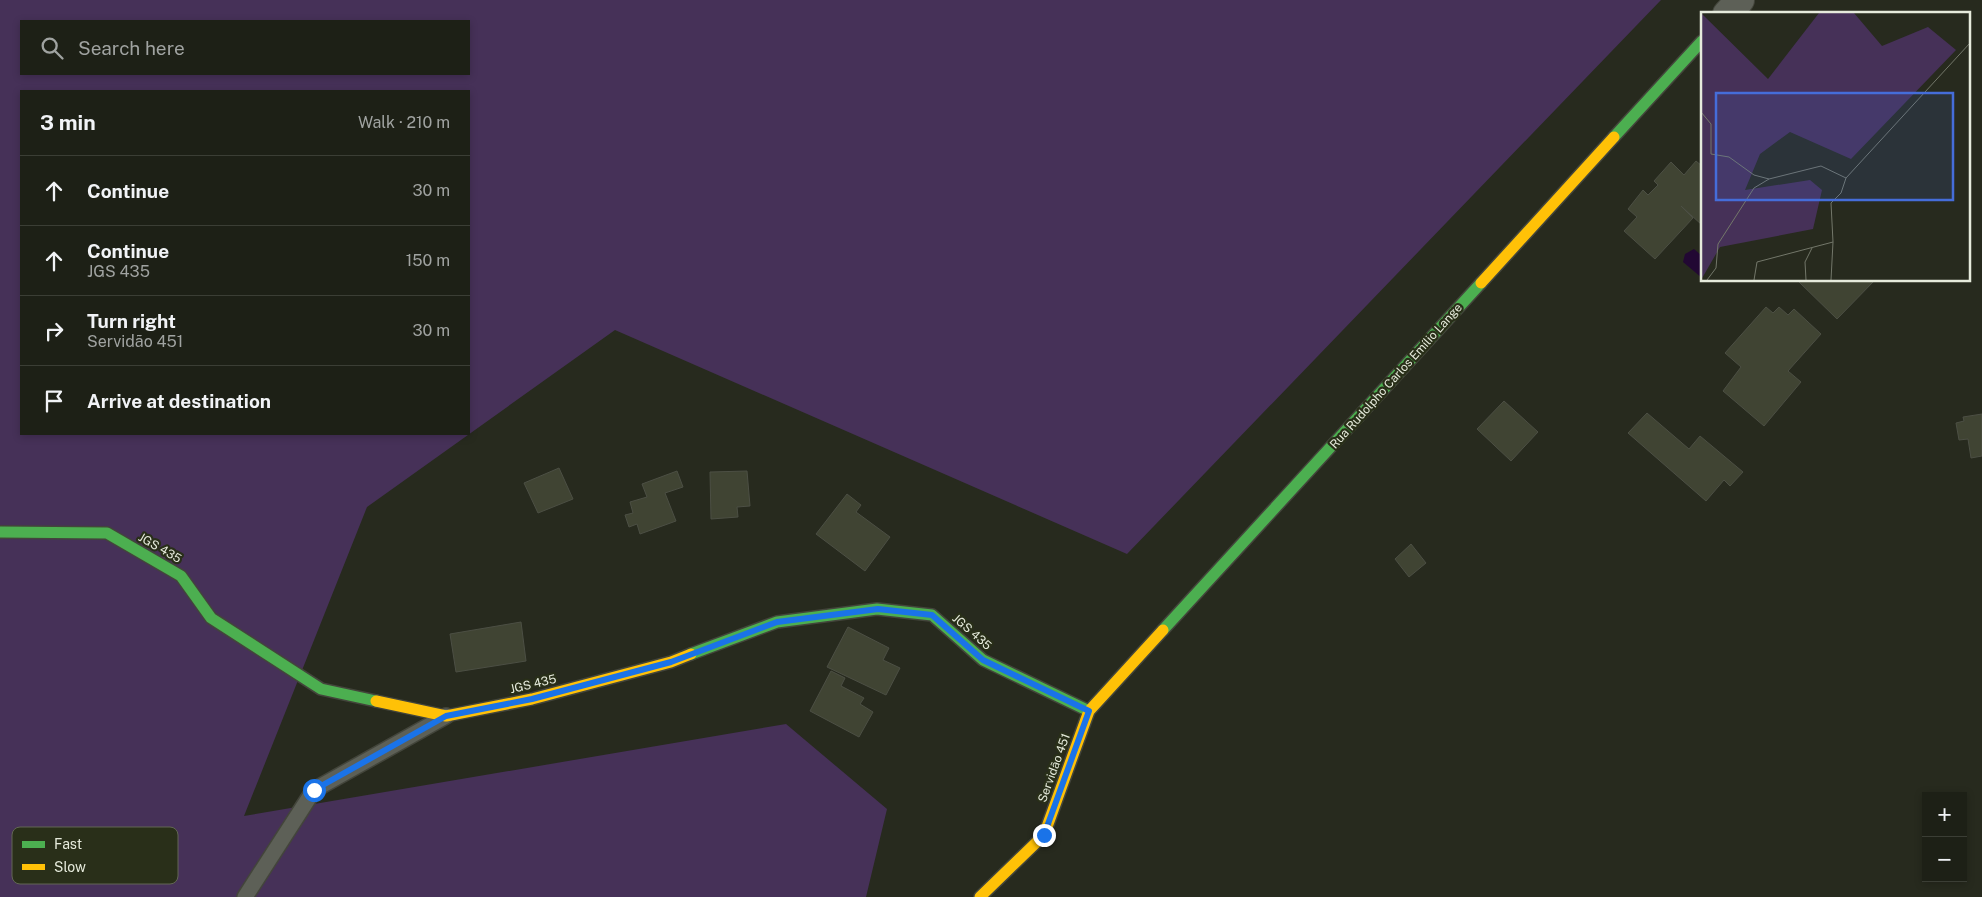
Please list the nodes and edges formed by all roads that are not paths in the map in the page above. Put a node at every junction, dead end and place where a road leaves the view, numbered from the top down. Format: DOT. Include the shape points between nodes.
graph roads {
  1 [pos="1740,0"];
  2 [pos="1729,12"];
  3 [pos="1701,42"];
  4 [pos="0,532"];
  5 [pos="1089,711"];
  6 [pos="446,716"];
  7 [pos="245,897"];
  8 [pos="980,897"];
  1 -- 2 [label="street"];
  3 -- 5 [label="street, Rua Rudolpho Carlos Emílio Lange"];
  4 -- 6 [label="street, JGS 435" via="107,533 182,576 210,618 321,689"];
  5 -- 6 [label="street, JGS 435" via="983,660 932,615 878,609 777,622 671,662 532,699"];
  5 -- 8 [label="street, Servidão 451" via="1044,835"];
  6 -- 7 [label="lane" via="314,790"];
}
